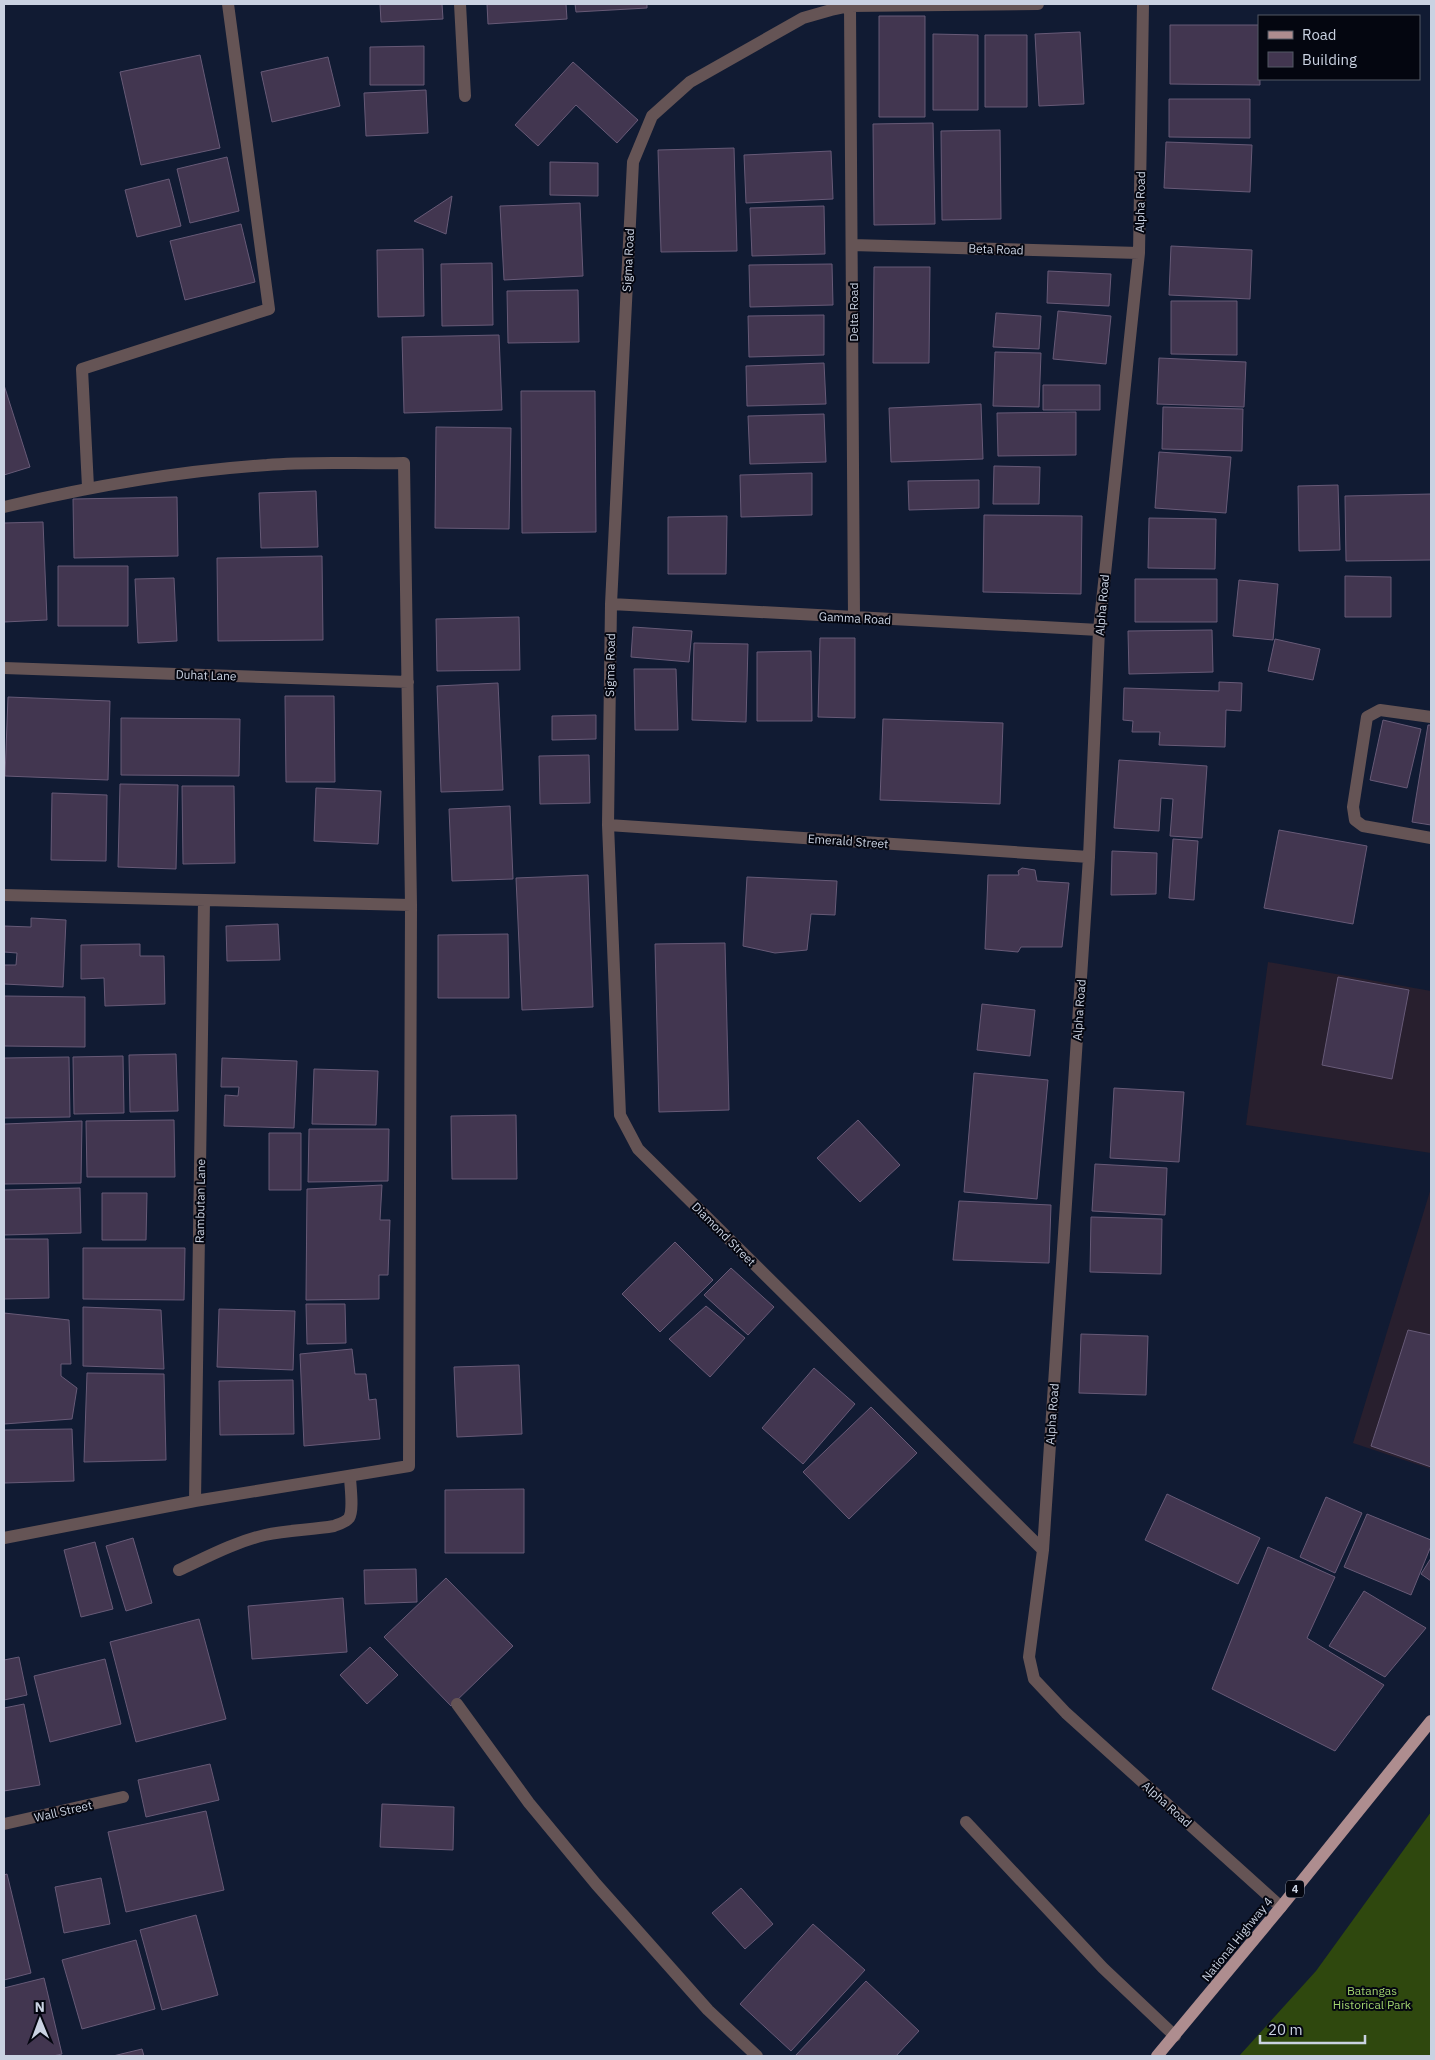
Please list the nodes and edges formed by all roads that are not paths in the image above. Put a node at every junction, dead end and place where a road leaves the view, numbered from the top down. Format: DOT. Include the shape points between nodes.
graph roads {
  1 [pos="228,4"];
  2 [pos="460,4"];
  3 [pos="1038,4"];
  4 [pos="1143,4"];
  5 [pos="850,6"];
  6 [pos="466,96"];
  7 [pos="852,245"];
  8 [pos="1139,253"];
  9 [pos="88,487"];
  10 [pos="4,507"];
  11 [pos="611,604"];
  12 [pos="854,618"];
  13 [pos="1099,630"];
  14 [pos="4,668"];
  15 [pos="408,682"];
  16 [pos="1431,717"];
  17 [pos="608,825"];
  18 [pos="1431,838"];
  19 [pos="1089,857"];
  20 [pos="4,895"];
  21 [pos="204,901"];
  22 [pos="411,905"];
  23 [pos="350,1476"];
  24 [pos="195,1502"];
  25 [pos="4,1538"];
  26 [pos="1043,1550"];
  27 [pos="179,1570"];
  28 [pos="457,1704"];
  29 [pos="1431,1721"];
  30 [pos="123,1797"];
  31 [pos="966,1822"];
  32 [pos="4,1824"];
  33 [pos="1281,1907"];
  34 [pos="1175,2036"];
  35 [pos="757,2056"];
  36 [pos="1157,2056"];
  1 -- 9 [label="street" via="269,309 82,369"];
  2 -- 6 [label="street"];
  3 -- 5 [label="street, Sigma Road"];
  4 -- 8 [label="street, Alpha Road"];
  5 -- 7 [label="street, Delta Road"];
  5 -- 11 [label="street, Sigma Road" via="803,18 690,82 652,116 633,162"];
  7 -- 8 [label="street, Beta Road"];
  7 -- 12 [label="street, Delta Road"];
  8 -- 13 [label="street, Alpha Road"];
  9 -- 10 [label="street"];
  9 -- 15 [label="street" via="165,474 268,464 404,463"];
  11 -- 12 [label="street, Gamma Road"];
  11 -- 17 [label="street, Sigma Road"];
  12 -- 13 [label="street, Gamma Road"];
  13 -- 19 [label="street, Alpha Road"];
  14 -- 15 [label="street, Duhat Lane"];
  15 -- 22 [label="street"];
  16 -- 18 [label="street" via="1380,710 1367,716 1353,807 1355,820 1364,826"];
  17 -- 19 [label="street, Emerald Street"];
  17 -- 26 [label="street, Diamond Street" via="620,1115 638,1149"];
  19 -- 26 [label="street, Alpha Road"];
  20 -- 21 [label="street"];
  21 -- 22 [label="street"];
  21 -- 24 [label="street, Rambutan Lane"];
  22 -- 23 [label="street" via="409,1466"];
  23 -- 24 [label="street"];
  23 -- 27 [label="street" via="351,1510 343,1522 266,1535"];
  24 -- 25 [label="street"];
  26 -- 33 [label="street, Alpha Road" via="1029,1657 1034,1679 1066,1714"];
  28 -- 35 [label="street" via="529,1803 596,1884 708,2010"];
  29 -- 33 [label="main road, National Highway 4 / 4"];
  30 -- 32 [label="street, Wall Street"];
  31 -- 34 [label="street" via="1104,1968"];
  33 -- 34 [label="main road, National Highway 4 / 4"];
  34 -- 36 [label="main road, National Highway 4 / 4"];
}
